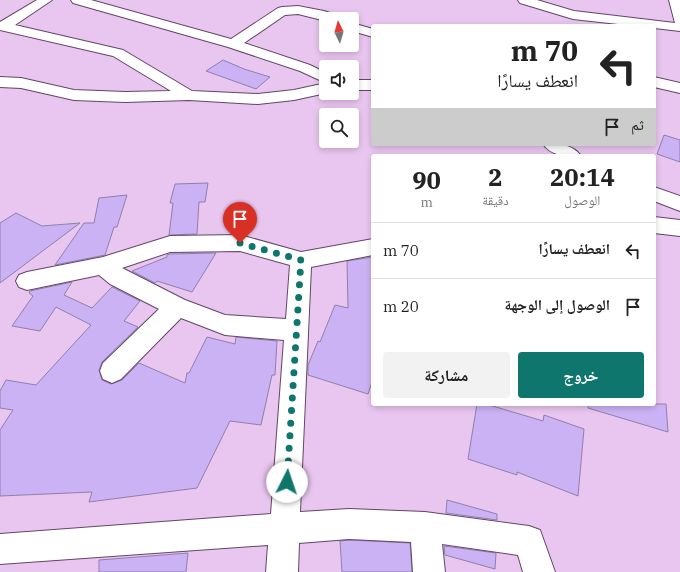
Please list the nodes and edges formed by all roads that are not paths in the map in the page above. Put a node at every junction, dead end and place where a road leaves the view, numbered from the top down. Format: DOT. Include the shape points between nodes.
graph roads {
  1 [pos="46,0"];
  2 [pos="77,0"];
  3 [pos="524,0"];
  4 [pos="675,0"];
  5 [pos="319,14"];
  6 [pos="680,20"];
  7 [pos="653,24"];
  8 [pos="656,24"];
  9 [pos="2,27"];
  10 [pos="680,27"];
  11 [pos="359,29"];
  12 [pos="371,33"];
  13 [pos="234,44"];
  14 [pos="319,76"];
  15 [pos="0,82"];
  16 [pos="656,82"];
  17 [pos="359,85"];
  18 [pos="371,85"];
  19 [pos="680,88"];
  20 [pos="319,90"];
  21 [pos="189,96"];
  22 [pos="555,146"];
  23 [pos="569,154"];
  24 [pos="656,195"];
  25 [pos="680,204"];
  26 [pos="656,225"];
  27 [pos="680,228"];
  28 [pos="371,247"];
  29 [pos="301,260"];
  30 [pos="103,266"];
  31 [pos="27,281"];
  32 [pos="177,307"];
  33 [pos="297,330"];
  34 [pos="112,371"];
  35 [pos="425,527"];
  36 [pos="284,528"];
  37 [pos="0,549"];
  38 [pos="282,572"];
  39 [pos="429,572"];
  40 [pos="539,572"];
  1 -- 9 [label="street"];
  2 -- 13 [label="street"];
  3 -- 7 [label="street" via="573,15"];
  4 -- 6 [label="street"];
  5 -- 13 [label="street" via="298,10 282,11"];
  8 -- 10 [label="street"];
  9 -- 21 [label="street" via="118,53"];
  11 -- 12 [label="street"];
  13 -- 14 [label="street"];
  15 -- 21 [label="street" via="21,83 74,95"];
  16 -- 19 [label="street"];
  17 -- 18 [label="street"];
  20 -- 21 [label="street" via="258,99"];
  22 -- 23 [label="street"];
  24 -- 25 [label="street"];
  26 -- 27 [label="street"];
  28 -- 29 [label="street"];
  29 -- 30 [label="street" via="240,243 170,244"];
  29 -- 33 [label="street"];
  30 -- 31 [label="street"];
  30 -- 32 [label="street" via="118,278"];
  32 -- 33 [label="street" via="225,326"];
  32 -- 34 [label="street"];
  33 -- 36 [label="street"];
  35 -- 36 [label="street" via="349,524"];
  35 -- 39 [label="street"];
  35 -- 40 [label="street" via="529,541"];
  36 -- 37 [label="street"];
  36 -- 38 [label="street"];
}
